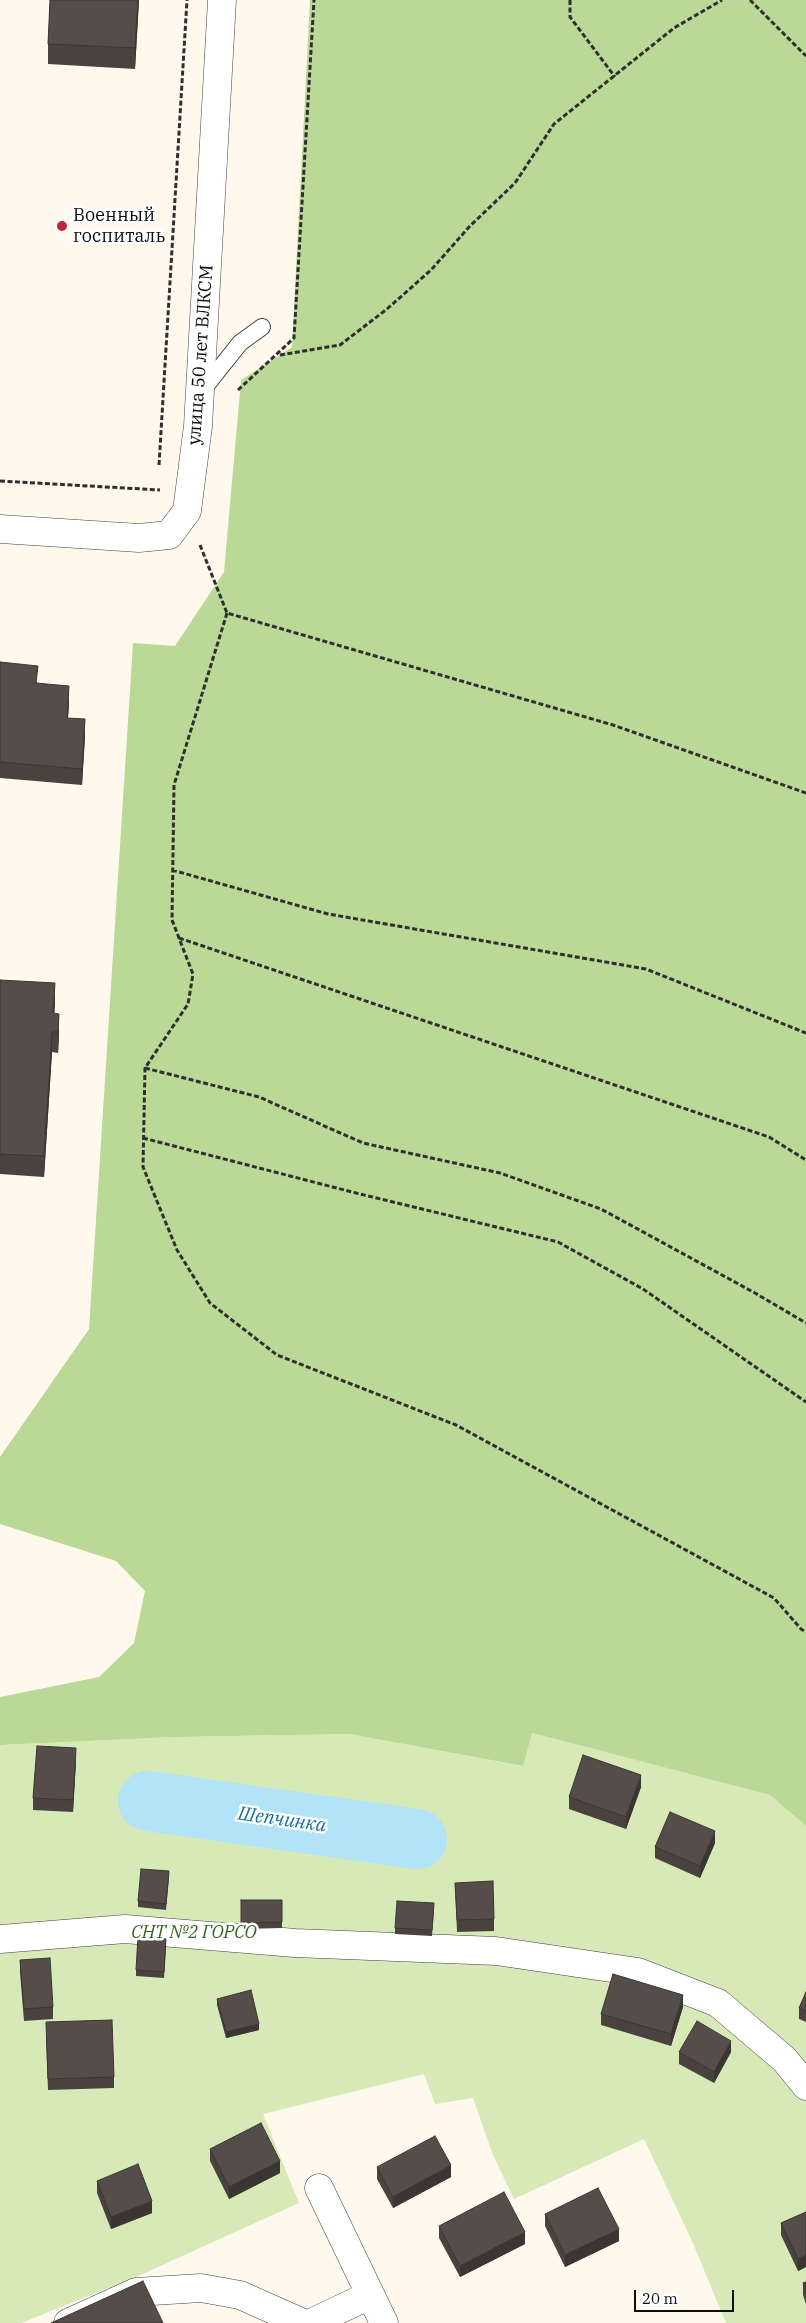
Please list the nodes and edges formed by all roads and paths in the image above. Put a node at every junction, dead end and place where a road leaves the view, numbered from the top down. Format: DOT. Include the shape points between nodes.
graph roads {
  1 [pos="187,0"];
  2 [pos="222,0"];
  3 [pos="314,0"];
  4 [pos="570,0"];
  5 [pos="722,0"];
  6 [pos="750,0"];
  7 [pos="806,56"];
  8 [pos="615,77"];
  9 [pos="262,327"];
  10 [pos="280,355"];
  11 [pos="235,392"];
  12 [pos="199,395"];
  13 [pos="159,468"];
  14 [pos="0,481"];
  15 [pos="158,488"];
  16 [pos="187,511"];
  17 [pos="0,529"];
  18 [pos="227,613"];
  19 [pos="806,793"];
  20 [pos="172,870"];
  21 [pos="178,938"];
  22 [pos="806,1033"];
  23 [pos="145,1068"];
  24 [pos="143,1138"];
  25 [pos="806,1160"];
  26 [pos="806,1324"];
  27 [pos="806,1402"];
  28 [pos="806,1632"];
  29 [pos="0,1939"];
  30 [pos="806,2086"];
  31 [pos="320,2188"];
  32 [pos="370,2295"];
  33 [pos="68,2323"];
  34 [pos="302,2323"];
  35 [pos="310,2323"];
  36 [pos="384,2323"];
  1 -- 13 [label="path"];
  2 -- 12 [label="street, улица 50 лет ВЛКСМ"];
  3 -- 11 [label="path" via="294,338"];
  4 -- 8 [label="path" via="570,17"];
  5 -- 8 [label="path" via="674,28"];
  6 -- 7 [label="path"];
  8 -- 10 [label="path" via="554,124 514,183 431,270 387,309 340,345"];
  9 -- 12 [label="lane" via="240,343"];
  12 -- 16 [label="street, улица 50 лет ВЛКСМ"];
  14 -- 15 [label="path"];
  16 -- 17 [label="street, улица 50 лет ВЛКСМ" via="169,535 146,537"];
  16 -- 18 [label="path"];
  18 -- 19 [label="path" via="613,725"];
  18 -- 20 [label="path" via="174,785"];
  20 -- 21 [label="path" via="172,920"];
  20 -- 22 [label="path" via="328,914 646,970"];
  21 -- 23 [label="path" via="193,974 188,1004"];
  21 -- 25 [label="path" via="768,1136"];
  23 -- 24 [label="path"];
  23 -- 26 [label="path" via="259,1097 363,1143 500,1173 601,1210"];
  24 -- 27 [label="path" via="356,1194 558,1242 643,1289"];
  24 -- 28 [label="path" via="143,1167 177,1250 210,1303 277,1356 456,1425 774,1598"];
  29 -- 30 [label="street" via="125,1929 295,1943 496,1951 638,1972 718,2003 785,2060"];
  31 -- 32 [label="street"];
  32 -- 35 [label="street"];
  32 -- 36 [label="street"];
  33 -- 34 [label="street" via="136,2292 201,2288 240,2295"];
}
